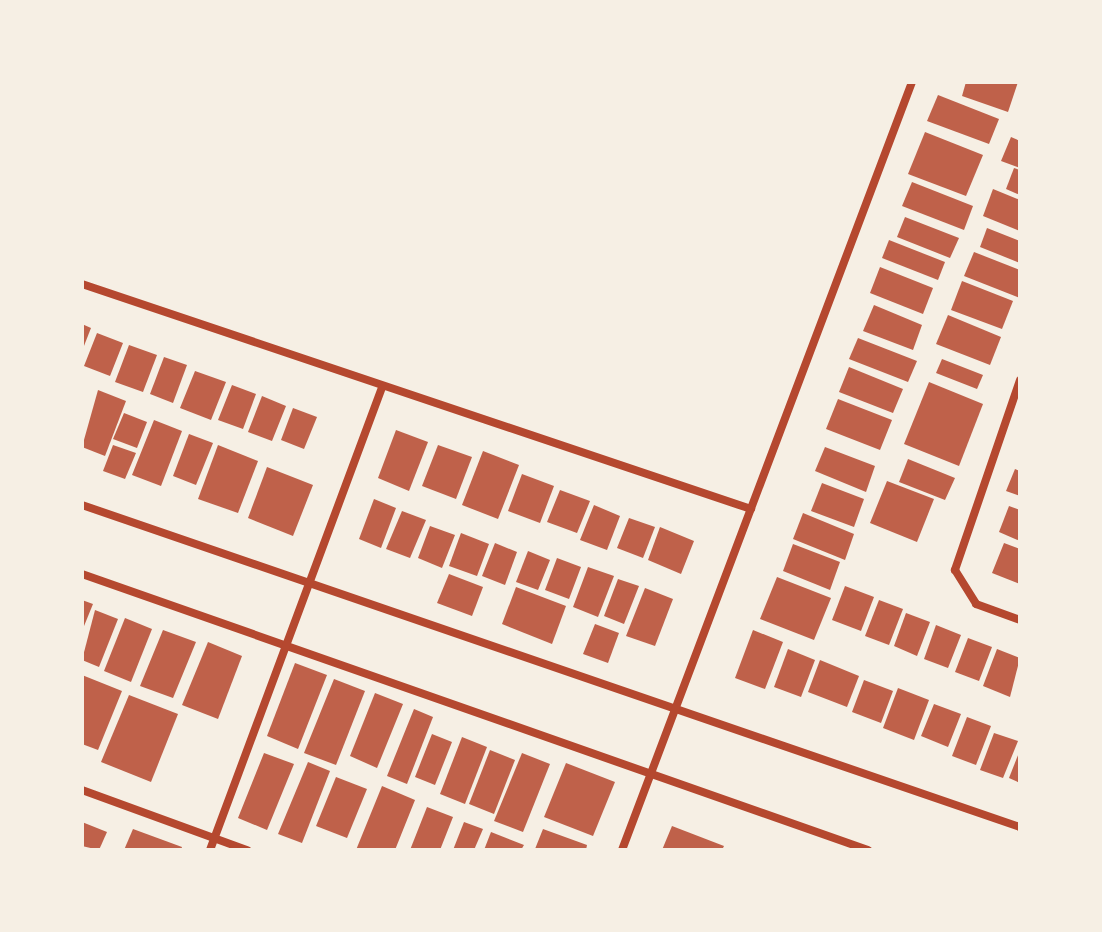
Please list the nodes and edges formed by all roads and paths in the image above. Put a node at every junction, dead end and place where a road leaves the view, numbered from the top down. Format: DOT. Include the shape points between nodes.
graph roads {
  1 [pos="912,82"];
  2 [pos="82,284"];
  3 [pos="1020,380"];
  4 [pos="382,388"];
  5 [pos="82,505"];
  6 [pos="751,509"];
  7 [pos="82,574"];
  8 [pos="303,587"];
  9 [pos="1020,620"];
  10 [pos="281,648"];
  11 [pos="672,711"];
  12 [pos="648,777"];
  13 [pos="82,790"];
  14 [pos="1020,827"];
  15 [pos="214,839"];
  16 [pos="210,850"];
  17 [pos="247,850"];
  18 [pos="622,850"];
  19 [pos="868,850"];
  1 -- 6 [label="street"];
  2 -- 4 [label="street"];
  3 -- 9 [label="street" via="957,555 964,595"];
  4 -- 6 [label="street"];
  4 -- 8 [label="street"];
  5 -- 8 [label="street"];
  6 -- 11 [label="street"];
  7 -- 10 [label="street"];
  8 -- 10 [label="street"];
  8 -- 11 [label="street"];
  10 -- 12 [label="street"];
  10 -- 15 [label="street"];
  11 -- 12 [label="street"];
  11 -- 14 [label="street"];
  12 -- 18 [label="street"];
  12 -- 19 [label="street"];
  13 -- 15 [label="street"];
  15 -- 16 [label="street"];
  15 -- 17 [label="street"];
}
